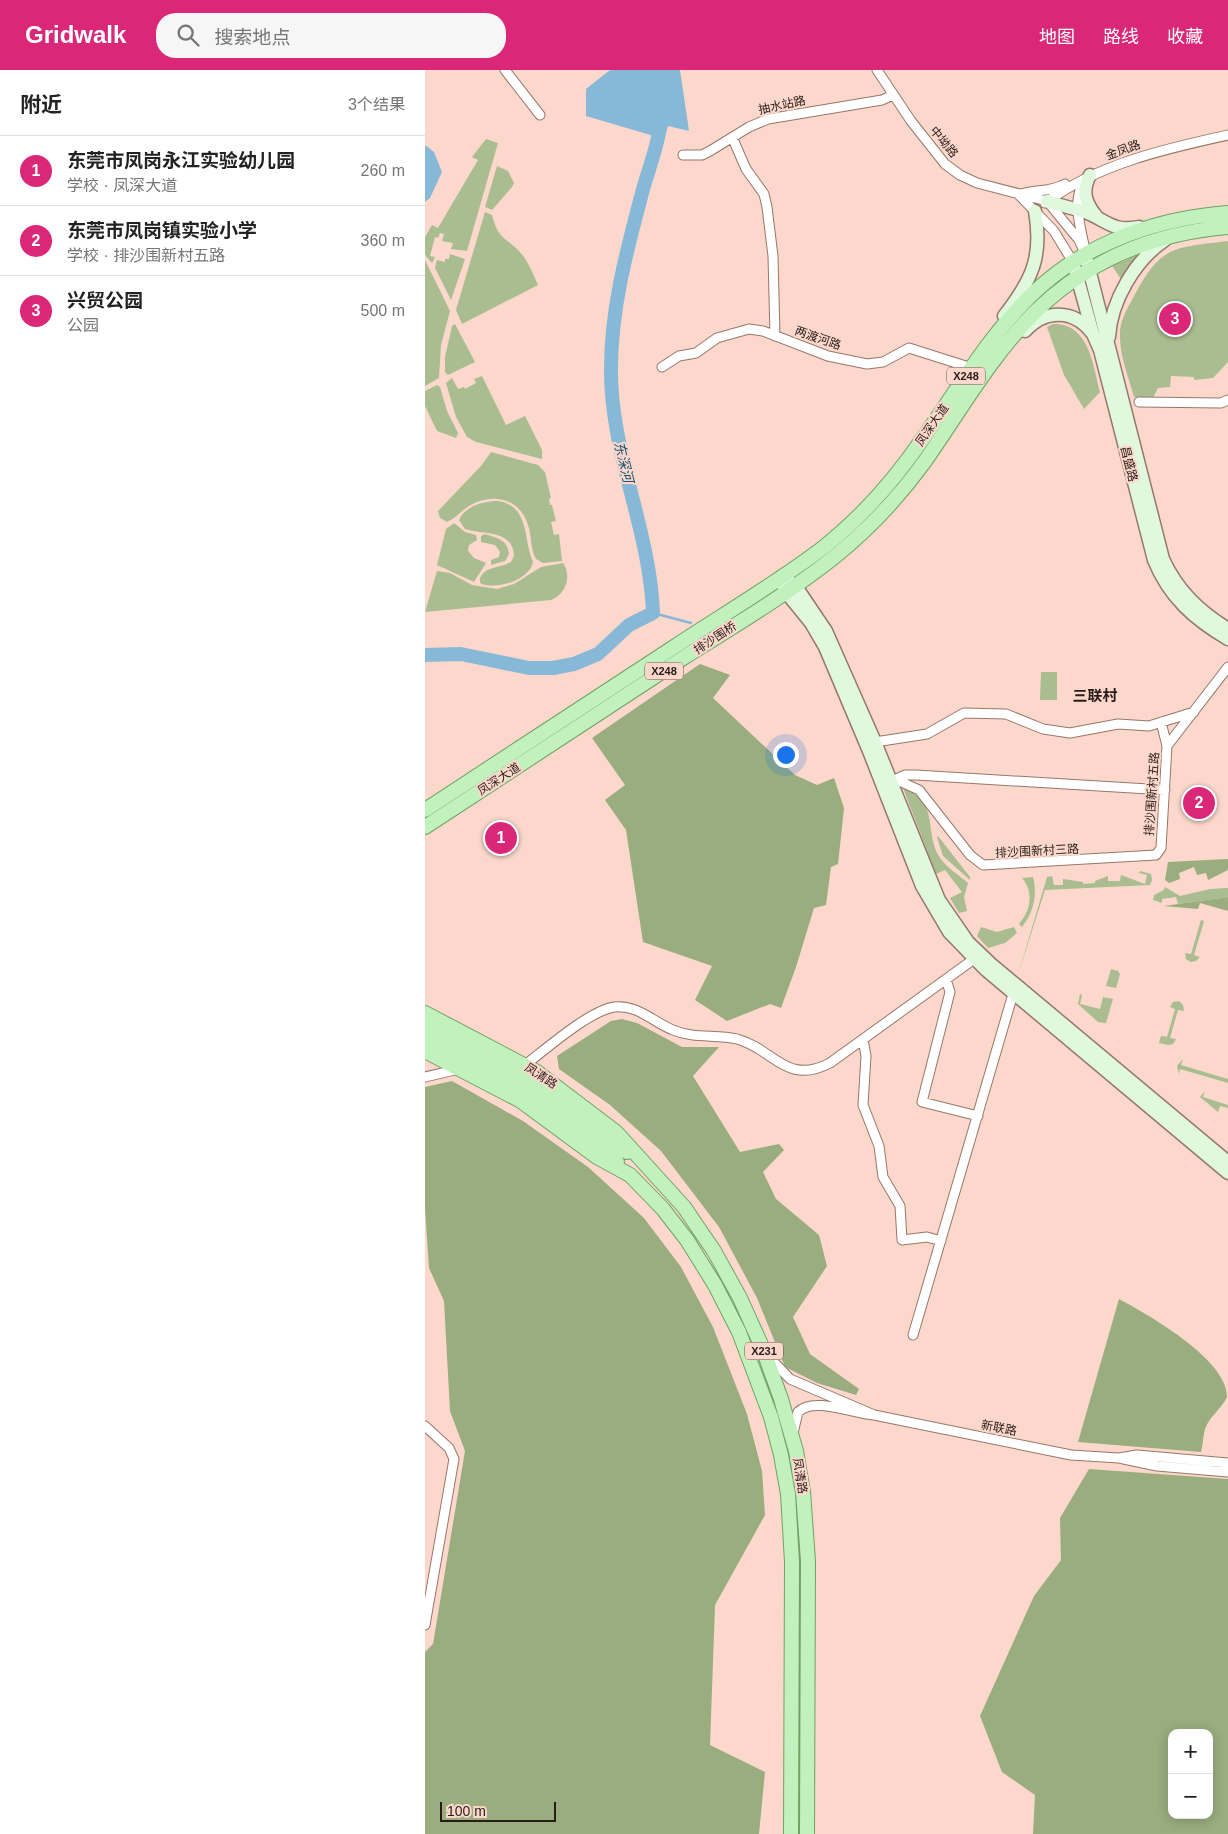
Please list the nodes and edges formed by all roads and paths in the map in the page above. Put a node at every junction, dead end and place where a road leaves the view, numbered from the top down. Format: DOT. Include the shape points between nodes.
graph roads {
  1 [pos="505,70"];
  2 [pos="877,70"];
  3 [pos="893,95"];
  4 [pos="540,116"];
  5 [pos="1228,135"];
  6 [pos="733,138"];
  7 [pos="683,155"];
  8 [pos="1090,175"];
  9 [pos="1019,195"];
  10 [pos="1047,201"];
  11 [pos="1078,210"];
  12 [pos="1035,211"];
  13 [pos="1228,213"];
  14 [pos="1100,221"];
  15 [pos="1164,223"];
  16 [pos="1228,227"];
  17 [pos="1174,234"];
  18 [pos="1086,255"];
  19 [pos="1073,262"];
  20 [pos="1084,273"];
  21 [pos="1093,334"];
  22 [pos="775,336"];
  23 [pos="1108,344"];
  24 [pos="982,353"];
  25 [pos="990,366"];
  26 [pos="662,367"];
  27 [pos="972,368"];
  28 [pos="1228,400"];
  29 [pos="1139,402"];
  30 [pos="781,577"];
  31 [pos="790,588"];
  32 [pos="743,602"];
  33 [pos="755,611"];
  34 [pos="1228,629"];
  35 [pos="1228,639"];
  36 [pos="1228,667"];
  37 [pos="1194,712"];
  38 [pos="564,719"];
  39 [pos="1161,722"];
  40 [pos="573,730"];
  41 [pos="875,742"];
  42 [pos="1167,746"];
  43 [pos="894,780"];
  44 [pos="1165,790"];
  45 [pos="425,810"];
  46 [pos="425,827"];
  47 [pos="1156,855"];
  48 [pos="973,959"];
  49 [pos="946,979"];
  50 [pos="1013,994"];
  51 [pos="426,1017"];
  52 [pos="425,1038"];
  53 [pos="863,1039"];
  54 [pos="425,1051"];
  55 [pos="483,1062"];
  56 [pos="525,1065"];
  57 [pos="460,1068"];
  58 [pos="425,1077"];
  59 [pos="978,1116"];
  60 [pos="641,1162"];
  61 [pos="1228,1162"];
  62 [pos="1228,1173"];
  63 [pos="630,1175"];
  64 [pos="941,1241"];
  65 [pos="913,1335"];
  66 [pos="763,1348"];
  67 [pos="874,1416"];
  68 [pos="425,1426"];
  69 [pos="793,1438"];
  70 [pos="1119,1458"];
  71 [pos="1228,1463"];
  72 [pos="1228,1472"];
  73 [pos="425,1625"];
  74 [pos="791,1834"];
  75 [pos="807,1834"];
  1 -- 4 [label="street"];
  2 -- 3 [label="street, 中坳路"];
  3 -- 6 [label="street, 抽水站路" via="882,100 768,119"];
  3 -- 9 [label="street, 中坳路" via="952,170 977,183"];
  5 -- 8 [label="street, 金凤路" via="1159,151"];
  6 -- 7 [label="street, 抽水站路" via="702,155"];
  6 -- 22 [label="street" via="746,169 764,194 767,207 773,256"];
  8 -- 9 [label="street" via="1083,175 1049,191 1029,191"];
  8 -- 10 [label="street, 金凤路"];
  8 -- 11 [label="street" via="1080,189"];
  8 -- 14 [label="street" via="1085,199"];
  9 -- 10 [label="street, 中坳路"];
  9 -- 12 [label="street"];
  10 -- 11 [label="street"];
  10 -- 12 [label="street, 金凤路"];
  10 -- 18 [label="street" via="1079,240"];
  11 -- 14 [label="street"];
  11 -- 18 [label="street"];
  12 -- 19 [label="street" via="1054,231"];
  12 -- 24 [label="street" via="1038,242 1033,270 1023,290 989,335"];
  13 -- 15 [label="main road, 凤深大道 / X248"];
  14 -- 15 [label="street" via="1125,230"];
  15 -- 18 [label="main road, 凤深大道 / X248" via="1123,236"];
  16 -- 17 [label="main road, 凤深大道 / X248"];
  17 -- 20 [label="main road, 凤深大道 / X248" via="1123,252"];
  17 -- 23 [label="street" via="1154,248 1137,268 1114,312"];
  18 -- 19 [label="main road, 凤深大道 / X248"];
  18 -- 20 [label="street, 昌盛路"];
  19 -- 20 [label="street, 昌盛路"];
  19 -- 24 [label="main road, 凤深大道 / X248" via="1032,294"];
  20 -- 21 [label="street, 昌盛路"];
  20 -- 23 [label="street, 昌盛路"];
  20 -- 25 [label="main road, 凤深大道 / X248" via="1035,312"];
  21 -- 25 [label="street" via="1083,322 1069,316 1042,316"];
  21 -- 35 [label="street, 昌盛路" via="1100,350 1157,568 1172,593 1191,614"];
  22 -- 26 [label="street, 两渡河路" via="756,329 731,333"];
  22 -- 27 [label="street, 两渡河路" via="850,362 875,364 909,348"];
  23 -- 34 [label="street, 昌盛路" via="1163,559 1173,579 1191,602"];
  24 -- 27 [label="main road, 凤深大道 / X248"];
  25 -- 31 [label="main road, 凤深大道 / X248" via="924,462 887,507 849,545"];
  27 -- 30 [label="main road, 凤深大道 / X248" via="878,496 832,540"];
  28 -- 29 [label="street" via="1221,403"];
  30 -- 31 [label="street"];
  30 -- 32 [label="main road, 凤深大道 / X248"];
  31 -- 33 [label="main road, 凤深大道 / X248"];
  31 -- 41 [label="street" via="826,631"];
  31 -- 48 [label="street" via="825,647 930,902 949,932"];
  32 -- 38 [label="main road, 排沙围桥 / X248"];
  33 -- 40 [label="main road, 排沙围桥 / X248"];
  36 -- 37 [label="street, 排沙围新村五路"];
  37 -- 39 [label="street"];
  37 -- 42 [label="street, 排沙围新村五路"];
  38 -- 45 [label="main road, 凤深大道 / X248"];
  39 -- 41 [label="street" via="1143,727 1118,724 1069,733 1043,729 1011,715 969,713 958,715 927,734"];
  39 -- 42 [label="street"];
  40 -- 46 [label="main road, 凤深大道 / X248"];
  41 -- 43 [label="street"];
  42 -- 44 [label="street, 排沙围新村五路"];
  43 -- 44 [label="street" via="916,775"];
  43 -- 47 [label="street, 排沙围新村三路" via="919,790 970,855 983,865"];
  43 -- 61 [label="street" via="931,885 968,942"];
  44 -- 47 [label="street, 排沙围新村五路" via="1161,848"];
  48 -- 49 [label="street"];
  48 -- 50 [label="street"];
  49 -- 53 [label="street"];
  49 -- 59 [label="street" via="950,992 921,1102"];
  50 -- 59 [label="street"];
  50 -- 62 [label="street"];
  51 -- 55 [label="main road, 凤清路 / X231"];
  51 -- 56 [label="main road, 凤清路 / X231"];
  52 -- 55 [label="main road, 凤清路 / X231"];
  53 -- 56 [label="street" via="821,1067 811,1071 796,1070 783,1066 739,1040 681,1033 635,1009 615,1007 597,1013"];
  53 -- 64 [label="street" via="866,1056 863,1105 879,1146 883,1177 899,1206 902,1240 927,1238"];
  54 -- 57 [label="main road, 凤清路 / X231"];
  55 -- 60 [label="main road, 凤清路 / X231" via="546,1092"];
  55 -- 63 [label="main road, 凤清路 / X231" via="603,1149"];
  56 -- 60 [label="main road, 凤清路 / X231" via="617,1132"];
  57 -- 58 [label="street"];
  57 -- 63 [label="main road, 凤清路 / X231" via="521,1101 597,1156"];
  59 -- 64 [label="street"];
  60 -- 66 [label="main road, 凤清路 / X231" via="670,1191 699,1228 736,1290"];
  63 -- 74 [label="main road, 凤清路 / X231" via="675,1223 715,1285 749,1356 780,1448 788,1494 791,1548"];
  64 -- 65 [label="street"];
  66 -- 67 [label="street, 新联路" via="790,1379"];
  66 -- 69 [label="main road, 凤清路 / X231"];
  67 -- 69 [label="street, 新联路" via="808,1405 795,1418"];
  67 -- 70 [label="street, 新联路" via="1071,1455"];
  68 -- 73 [label="street" via="449,1448 454,1459"];
  69 -- 75 [label="main road, 凤清路 / X231" via="803,1485 807,1547"];
  70 -- 71 [label="street, 新联路" via="1137,1455"];
  70 -- 72 [label="street, 新联路" via="1157,1466"];
}
